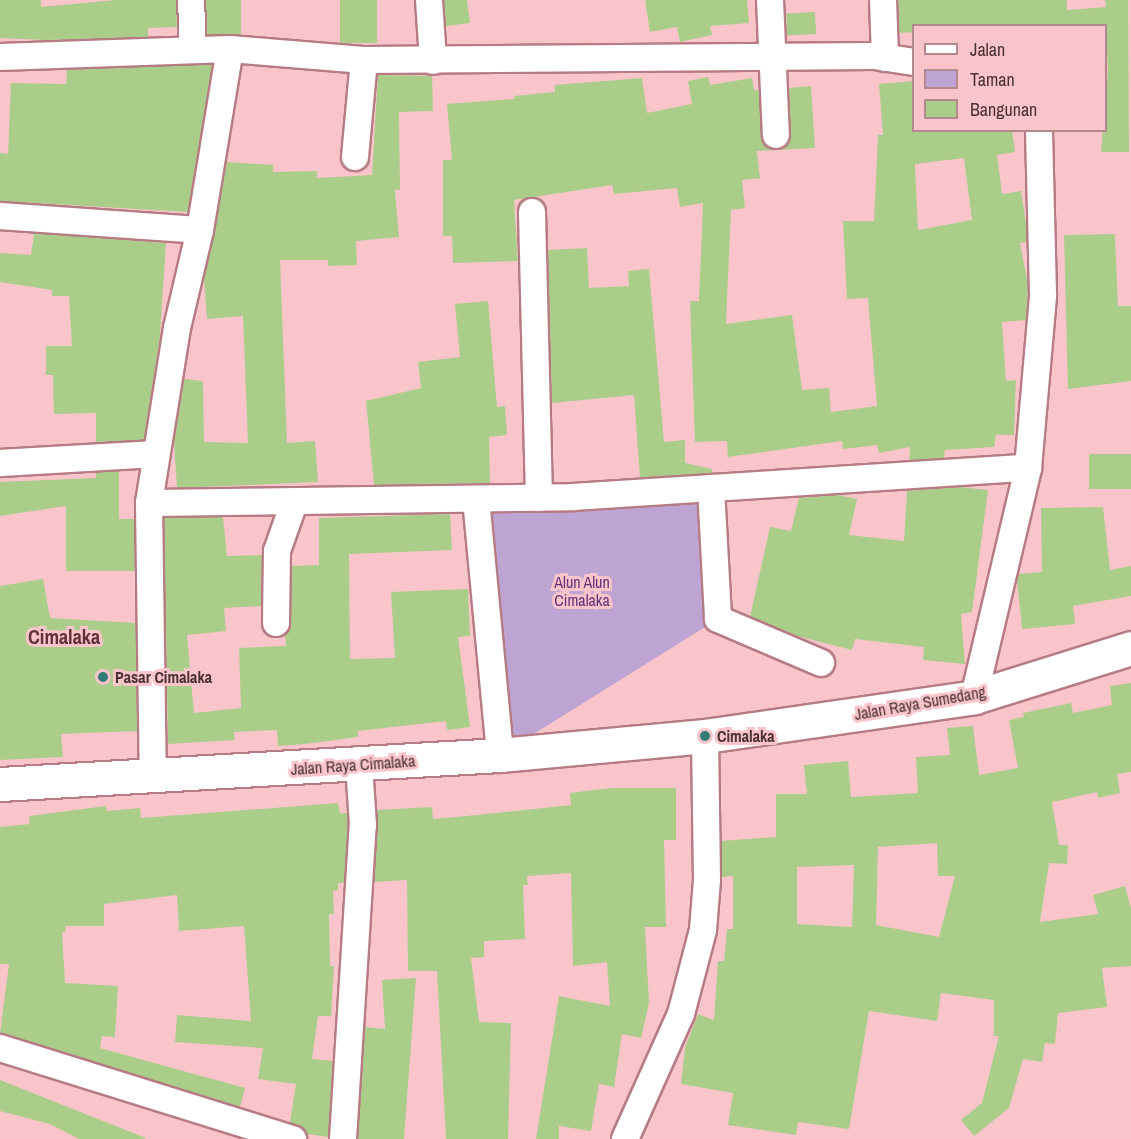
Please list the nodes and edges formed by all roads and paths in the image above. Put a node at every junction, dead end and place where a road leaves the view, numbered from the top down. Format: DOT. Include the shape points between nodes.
graph roads {
  1 [pos="191,0"];
  2 [pos="429,0"];
  3 [pos="770,0"];
  4 [pos="883,0"];
  5 [pos="193,50"];
  6 [pos="230,50"];
  7 [pos="0,57"];
  8 [pos="771,58"];
  9 [pos="885,58"];
  10 [pos="364,60"];
  11 [pos="434,61"];
  12 [pos="912,62"];
  13 [pos="1039,132"];
  14 [pos="776,135"];
  15 [pos="355,157"];
  16 [pos="532,212"];
  17 [pos="0,216"];
  18 [pos="200,230"];
  19 [pos="156,454"];
  20 [pos="0,463"];
  21 [pos="1028,468"];
  22 [pos="711,488"];
  23 [pos="539,498"];
  24 [pos="476,500"];
  25 [pos="149,503"];
  26 [pos="294,503"];
  27 [pos="276,623"];
  28 [pos="1131,648"];
  29 [pos="821,663"];
  30 [pos="974,697"];
  31 [pos="705,736"];
  32 [pos="500,755"];
  33 [pos="358,764"];
  34 [pos="153,777"];
  35 [pos="0,784"];
  36 [pos="0,1048"];
  37 [pos="292,1139"];
  38 [pos="343,1139"];
  39 [pos="625,1139"];
  1 -- 5 [label="street"];
  2 -- 11 [label="street"];
  3 -- 8 [label="street"];
  4 -- 9 [label="street"];
  5 -- 6 [label="street"];
  5 -- 7 [label="street"];
  6 -- 10 [label="street"];
  6 -- 18 [label="street"];
  8 -- 9 [label="street"];
  8 -- 11 [label="street"];
  8 -- 14 [label="street"];
  9 -- 12 [label="street"];
  10 -- 11 [label="street"];
  10 -- 15 [label="street"];
  13 -- 21 [label="street" via="1043,295"];
  16 -- 23 [label="street"];
  17 -- 18 [label="street"];
  18 -- 19 [label="street" via="177,328"];
  19 -- 20 [label="street"];
  19 -- 25 [label="street"];
  21 -- 22 [label="street"];
  21 -- 30 [label="street"];
  22 -- 23 [label="street"];
  22 -- 29 [label="street" via="718,619"];
  23 -- 24 [label="street"];
  24 -- 26 [label="street"];
  24 -- 32 [label="street"];
  25 -- 26 [label="street"];
  25 -- 34 [label="street"];
  26 -- 27 [label="street" via="277,551"];
  28 -- 30 [label="highway, Jalan Raya Sumedang"];
  30 -- 31 [label="highway, Jalan Raya Sumedang"];
  31 -- 32 [label="highway, Jalan Raya Cimalaka"];
  31 -- 39 [label="street" via="707,880 703,930 681,1014"];
  32 -- 33 [label="highway, Jalan Raya Cimalaka"];
  33 -- 34 [label="highway, Jalan Raya Cimalaka"];
  33 -- 38 [label="street" via="362,836"];
  34 -- 35 [label="highway, Jalan Raya Cimalaka"];
  36 -- 37 [label="street"];
}
